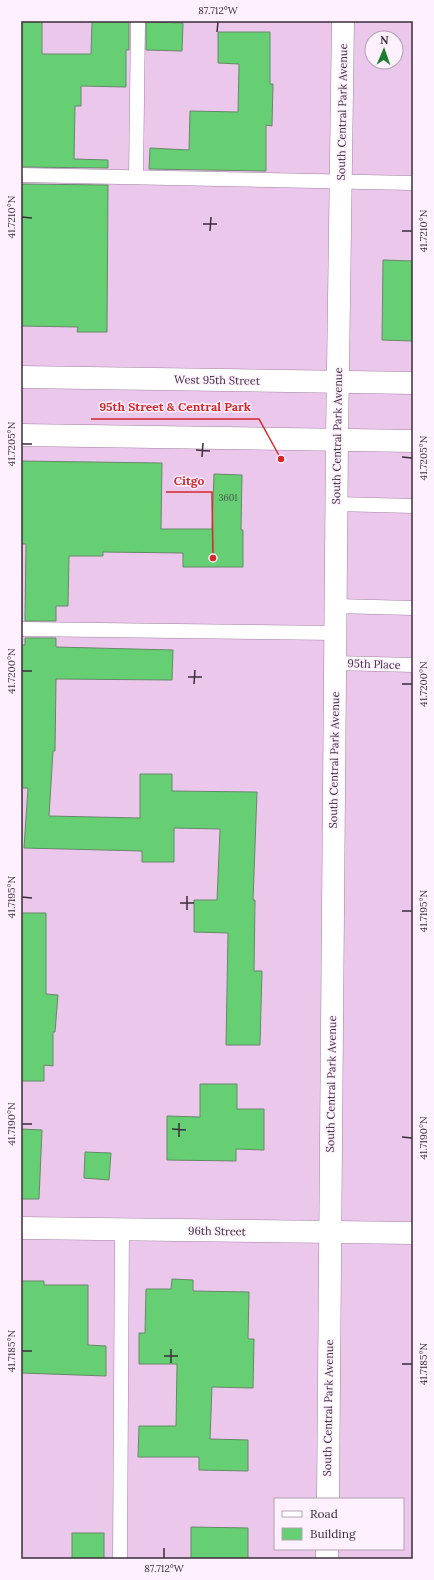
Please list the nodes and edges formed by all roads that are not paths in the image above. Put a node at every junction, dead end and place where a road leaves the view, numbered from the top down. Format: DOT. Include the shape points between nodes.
graph roads {
  1 [pos="138,21"];
  2 [pos="343,21"];
  3 [pos="21,175"];
  4 [pos="136,178"];
  5 [pos="341,182"];
  6 [pos="413,184"];
  7 [pos="21,377"];
  8 [pos="337,382"];
  9 [pos="413,383"];
  10 [pos="21,435"];
  11 [pos="337,440"];
  12 [pos="413,441"];
  13 [pos="336,504"];
  14 [pos="413,506"];
  15 [pos="335,606"];
  16 [pos="413,608"];
  17 [pos="21,629"];
  18 [pos="335,633"];
  19 [pos="335,663"];
  20 [pos="413,665"];
  21 [pos="21,1228"];
  22 [pos="122,1229"];
  23 [pos="330,1232"];
  24 [pos="413,1233"];
  25 [pos="328,1498"];
  26 [pos="120,1559"];
  1 -- 4 [label="lane"];
  2 -- 5 [label="street, South Central Park Avenue"];
  3 -- 4 [label="lane"];
  4 -- 5 [label="lane"];
  5 -- 6 [label="lane"];
  5 -- 8 [label="street, South Central Park Avenue"];
  7 -- 8 [label="street, West 95th Street"];
  8 -- 9 [label="street, West 95th Street"];
  8 -- 11 [label="street, South Central Park Avenue"];
  10 -- 11 [label="street"];
  11 -- 12 [label="street"];
  11 -- 13 [label="street, South Central Park Avenue"];
  13 -- 14 [label="lane"];
  13 -- 15 [label="street, South Central Park Avenue"];
  15 -- 16 [label="lane"];
  15 -- 18 [label="street, South Central Park Avenue"];
  17 -- 18 [label="lane"];
  18 -- 19 [label="street, South Central Park Avenue"];
  19 -- 20 [label="lane, 95th Place"];
  19 -- 23 [label="street, South Central Park Avenue"];
  21 -- 22 [label="street, 96th Street"];
  22 -- 23 [label="street, 96th Street"];
  22 -- 26 [label="lane"];
  23 -- 24 [label="street, 96th Street"];
  23 -- 25 [label="street, South Central Park Avenue"];
}
